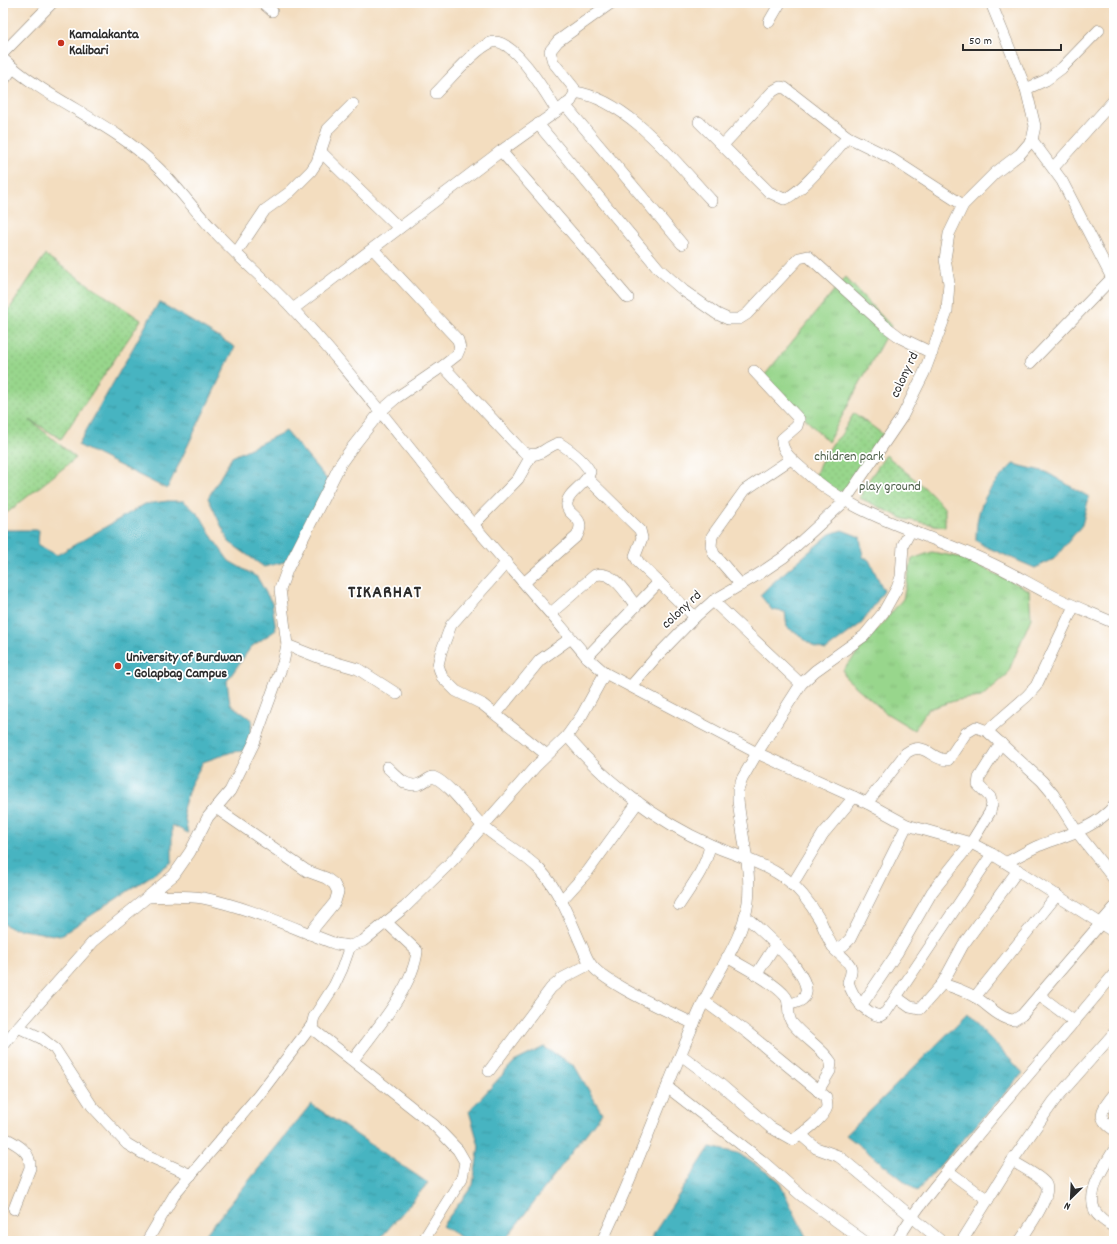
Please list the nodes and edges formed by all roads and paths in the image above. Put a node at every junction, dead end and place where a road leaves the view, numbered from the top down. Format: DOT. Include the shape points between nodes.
graph roads {
  1 [pos="52,3"];
  2 [pos="263,3"];
  3 [pos="611,3"];
  4 [pos="780,3"];
  5 [pos="991,3"];
  6 [pos="272,11"];
  7 [pos="769,22"];
  8 [pos="1099,30"];
  9 [pos="3,53"];
  10 [pos="3,59"];
  11 [pos="13,68"];
  12 [pos="3,81"];
  13 [pos="1026,89"];
  14 [pos="575,92"];
  15 [pos="436,93"];
  16 [pos="1114,100"];
  17 [pos="353,104"];
  18 [pos="561,108"];
  19 [pos="699,122"];
  20 [pos="538,124"];
  21 [pos="848,137"];
  22 [pos="1032,140"];
  23 [pos="723,145"];
  24 [pos="501,151"];
  25 [pos="321,152"];
  26 [pos="1053,168"];
  27 [pos="712,200"];
  28 [pos="963,205"];
  29 [pos="399,228"];
  30 [pos="682,244"];
  31 [pos="373,249"];
  32 [pos="236,253"];
  33 [pos="1113,280"];
  34 [pos="628,298"];
  35 [pos="293,309"];
  36 [pos="932,353"];
  37 [pos="1030,363"];
  38 [pos="443,366"];
  39 [pos="754,371"];
  40 [pos="381,411"];
  41 [pos="531,456"];
  42 [pos="790,458"];
  43 [pos="588,479"];
  44 [pos="844,502"];
  45 [pos="474,524"];
  46 [pos="910,532"];
  47 [pos="507,562"];
  48 [pos="525,582"];
  49 [pos="659,582"];
  50 [pos="741,585"];
  51 [pos="713,602"];
  52 [pos="636,606"];
  53 [pos="1074,606"];
  54 [pos="550,613"];
  55 [pos="695,617"];
  56 [pos="1114,623"];
  57 [pos="571,638"];
  58 [pos="287,645"];
  59 [pos="587,657"];
  60 [pos="605,673"];
  61 [pos="802,684"];
  62 [pos="631,686"];
  63 [pos="397,694"];
  64 [pos="496,714"];
  65 [pos="987,731"];
  66 [pos="567,736"];
  67 [pos="1001,743"];
  68 [pos="757,752"];
  69 [pos="547,755"];
  70 [pos="387,766"];
  71 [pos="854,797"];
  72 [pos="638,802"];
  73 [pos="867,803"];
  74 [pos="1114,806"];
  75 [pos="216,808"];
  76 [pos="907,826"];
  77 [pos="484,827"];
  78 [pos="1077,832"];
  79 [pos="971,843"];
  80 [pos="710,845"];
  81 [pos="992,854"];
  82 [pos="745,858"];
  83 [pos="1007,862"];
  84 [pos="1018,870"];
  85 [pos="1114,879"];
  86 [pos="792,885"];
  87 [pos="1057,895"];
  88 [pos="148,897"];
  89 [pos="561,901"];
  90 [pos="679,905"];
  91 [pos="1114,908"];
  92 [pos="745,916"];
  93 [pos="386,922"];
  94 [pos="1100,923"];
  95 [pos="1114,932"];
  96 [pos="309,934"];
  97 [pos="776,944"];
  98 [pos="350,946"];
  99 [pos="836,950"];
  100 [pos="727,957"];
  101 [pos="590,964"];
  102 [pos="1114,974"];
  103 [pos="756,975"];
  104 [pos="942,984"];
  105 [pos="1038,996"];
  106 [pos="975,997"];
  107 [pos="896,998"];
  108 [pos="704,1001"];
  109 [pos="788,1004"];
  110 [pos="861,1006"];
  111 [pos="1075,1022"];
  112 [pos="694,1024"];
  113 [pos="312,1025"];
  114 [pos="18,1027"];
  115 [pos="1114,1033"];
  116 [pos="3,1046"];
  117 [pos="681,1055"];
  118 [pos="353,1060"];
  119 [pos="489,1071"];
  120 [pos="667,1088"];
  121 [pos="818,1091"];
  122 [pos="1114,1094"];
  123 [pos="1114,1130"];
  124 [pos="801,1135"];
  125 [pos="3,1137"];
  126 [pos="1114,1150"];
  127 [pos="1012,1161"];
  128 [pos="948,1171"];
  129 [pos="191,1175"];
  130 [pos="988,1200"];
  131 [pos="14,1209"];
  132 [pos="911,1216"];
  133 [pos="1114,1227"];
  134 [pos="147,1241"];
  135 [pos="423,1241"];
  136 [pos="602,1241"];
  137 [pos="862,1241"];
  138 [pos="896,1241"];
  139 [pos="941,1241"];
  140 [pos="962,1241"];
  141 [pos="1020,1241"];
  1 -- 9 [label="street"];
  2 -- 6 [label="street"];
  3 -- 14 [label="street" via="558,41 550,51 553,62"];
  4 -- 7 [label="street"];
  5 -- 13 [label="street"];
  8 -- 13 [label="street" via="1062,68 1046,80"];
  10 -- 11 [label="street"];
  11 -- 12 [label="street"];
  11 -- 32 [label="street" via="132,144 174,184"];
  13 -- 22 [label="street" via="1035,126"];
  14 -- 18 [label="street" via="574,97"];
  14 -- 27 [label="street" via="600,100 632,121"];
  15 -- 18 [label="street" via="479,50 497,41 505,44 525,64"];
  16 -- 26 [label="street"];
  17 -- 25 [label="street" via="328,130"];
  18 -- 20 [label="street"];
  18 -- 30 [label="street"];
  19 -- 23 [label="street"];
  20 -- 24 [label="street"];
  20 -- 36 [label="street" via="659,269 684,292 716,314 728,319 739,319 747,314 799,258 808,256 885,326 901,338"];
  21 -- 23 [label="street" via="831,126 791,91 780,87 773,91"];
  21 -- 23 [label="street" via="801,188 791,197 784,199 769,192"];
  21 -- 28 [label="street" via="889,157"];
  22 -- 26 [label="street"];
  22 -- 28 [label="street, colony rd"];
  24 -- 29 [label="street"];
  24 -- 34 [label="street"];
  25 -- 29 [label="street"];
  25 -- 32 [label="street" via="317,162 299,183 265,210"];
  26 -- 33 [label="street"];
  28 -- 36 [label="street, colony rd" via="949,234 945,259 949,283 947,311"];
  29 -- 31 [label="street"];
  31 -- 35 [label="street"];
  31 -- 38 [label="street" via="458,340 460,348 457,355"];
  32 -- 35 [label="street"];
  33 -- 37 [label="street"];
  35 -- 40 [label="street"];
  36 -- 44 [label="street, colony rd" via="902,417"];
  38 -- 40 [label="street"];
  38 -- 41 [label="street" via="523,452"];
  39 -- 42 [label="street" via="799,419 797,426 782,439"];
  40 -- 45 [label="street"];
  40 -- 58 [label="street" via="341,463 287,570 280,589"];
  41 -- 43 [label="street" via="538,456 559,443 587,467 590,472"];
  41 -- 45 [label="street" via="518,480"];
  42 -- 44 [label="street"];
  42 -- 50 [label="street" via="745,490 712,536 711,546 714,554"];
  43 -- 48 [label="street" via="567,503 580,522 581,529 577,536"];
  43 -- 49 [label="street" via="640,530 642,538 636,556 639,563"];
  44 -- 46 [label="street"];
  44 -- 50 [label="street, colony rd" via="784,557"];
  45 -- 47 [label="street"];
  46 -- 53 [label="street" via="957,548"];
  46 -- 61 [label="street" via="904,544 901,577 883,613 864,636 815,671"];
  47 -- 48 [label="street"];
  47 -- 64 [label="street" via="451,625 438,665 442,677 456,691"];
  48 -- 54 [label="street"];
  49 -- 52 [label="street"];
  49 -- 55 [label="street"];
  50 -- 51 [label="street, colony rd"];
  51 -- 55 [label="street, colony rd"];
  51 -- 61 [label="street"];
  52 -- 54 [label="street" via="611,576 603,573 596,575"];
  52 -- 59 [label="street"];
  53 -- 56 [label="street"];
  53 -- 65 [label="street" via="1036,686"];
  54 -- 57 [label="street"];
  55 -- 62 [label="street, colony rd"];
  57 -- 59 [label="street"];
  57 -- 64 [label="street" via="540,660"];
  58 -- 63 [label="street" via="358,669"];
  58 -- 75 [label="street" via="254,743 230,792"];
  59 -- 60 [label="street"];
  60 -- 62 [label="street"];
  60 -- 66 [label="street"];
  61 -- 68 [label="street"];
  62 -- 68 [label="street"];
  64 -- 69 [label="street"];
  65 -- 67 [label="street"];
  65 -- 73 [label="street" via="976,727 966,733 948,760 941,760 923,749 913,748 906,753"];
  66 -- 69 [label="street"];
  66 -- 72 [label="street" via="588,759"];
  67 -- 78 [label="street" via="1053,794"];
  67 -- 79 [label="street" via="979,778 978,785 990,797 992,804 990,812"];
  68 -- 71 [label="street"];
  68 -- 82 [label="street" via="738,790"];
  69 -- 77 [label="street"];
  70 -- 77 [label="street" via="402,780 412,785 433,777 446,784 461,804"];
  71 -- 73 [label="street"];
  71 -- 86 [label="street" via="823,834"];
  72 -- 80 [label="street"];
  72 -- 89 [label="street" via="588,871"];
  73 -- 76 [label="street"];
  74 -- 78 [label="street" via="1094,824"];
  75 -- 88 [label="street" via="174,875"];
  75 -- 96 [label="street" via="307,871 334,884 338,892 335,902"];
  76 -- 79 [label="street"];
  76 -- 99 [label="street" via="850,939"];
  77 -- 89 [label="street" via="540,870"];
  77 -- 93 [label="street" via="405,907"];
  78 -- 83 [label="street"];
  78 -- 85 [label="street"];
  79 -- 81 [label="street"];
  79 -- 110 [label="street" via="932,892 897,953"];
  80 -- 82 [label="street"];
  80 -- 90 [label="street" via="702,871"];
  81 -- 83 [label="street"];
  81 -- 107 [label="street"];
  82 -- 86 [label="street" via="781,875"];
  82 -- 92 [label="street" via="749,878"];
  83 -- 84 [label="street"];
  84 -- 87 [label="street"];
  84 -- 104 [label="street" via="964,945"];
  86 -- 99 [label="street" via="820,920"];
  87 -- 94 [label="street"];
  87 -- 106 [label="street"];
  88 -- 96 [label="street" via="202,898"];
  88 -- 114 [label="street" via="93,942"];
  89 -- 101 [label="street"];
  91 -- 94 [label="street"];
  92 -- 97 [label="street"];
  92 -- 100 [label="street"];
  93 -- 98 [label="street" via="362,941"];
  93 -- 118 [label="street" via="417,951 416,962 386,1017"];
  94 -- 95 [label="street"];
  94 -- 105 [label="street"];
  96 -- 98 [label="street" via="336,944"];
  97 -- 103 [label="street"];
  97 -- 109 [label="street" via="804,977 807,988 803,997 796,1003"];
  98 -- 113 [label="street" via="342,969 314,1017"];
  99 -- 110 [label="street" via="850,966 848,982"];
  100 -- 103 [label="street"];
  100 -- 108 [label="street"];
  101 -- 112 [label="street" via="601,975"];
  101 -- 119 [label="street" via="563,978 551,988"];
  102 -- 111 [label="street"];
  103 -- 109 [label="street" via="786,997"];
  104 -- 106 [label="street" via="953,986"];
  104 -- 107 [label="street" via="920,1009 910,1007"];
  105 -- 106 [label="street" via="1022,1015 1014,1020 1006,1019"];
  105 -- 111 [label="street"];
  107 -- 110 [label="street" via="880,1016 872,1015"];
  108 -- 112 [label="street"];
  108 -- 121 [label="street" via="748,1033"];
  109 -- 121 [label="street" via="788,1014 792,1023 825,1053 831,1062 830,1071"];
  111 -- 128 [label="street" via="992,1116"];
  112 -- 117 [label="street"];
  113 -- 118 [label="street" via="315,1031"];
  113 -- 129 [label="street" via="258,1096"];
  114 -- 116 [label="street"];
  114 -- 129 [label="street" via="41,1038 55,1049 92,1106 127,1144"];
  115 -- 127 [label="street" via="1054,1101"];
  117 -- 120 [label="street"];
  117 -- 124 [label="street" via="784,1137 793,1140"];
  118 -- 135 [label="street" via="434,1125 458,1150 465,1162 462,1178"];
  120 -- 136 [label="street" via="623,1198"];
  120 -- 137 [label="street"];
  121 -- 124 [label="street" via="826,1097 827,1106 822,1115"];
  122 -- 123 [label="street" via="1101,1115 1106,1125"];
  124 -- 132 [label="street" via="816,1148 838,1156"];
  125 -- 131 [label="street" via="23,1149 30,1161 30,1168"];
  126 -- 133 [label="street" via="1100,1174 1092,1198 1095,1210 1101,1218"];
  127 -- 130 [label="street"];
  127 -- 141 [label="street" via="1045,1182 1048,1189 1047,1197"];
  128 -- 130 [label="street"];
  128 -- 132 [label="street"];
  129 -- 134 [label="street" via="176,1192"];
  130 -- 140 [label="street"];
  132 -- 138 [label="street"];
  132 -- 139 [label="street"];
}
